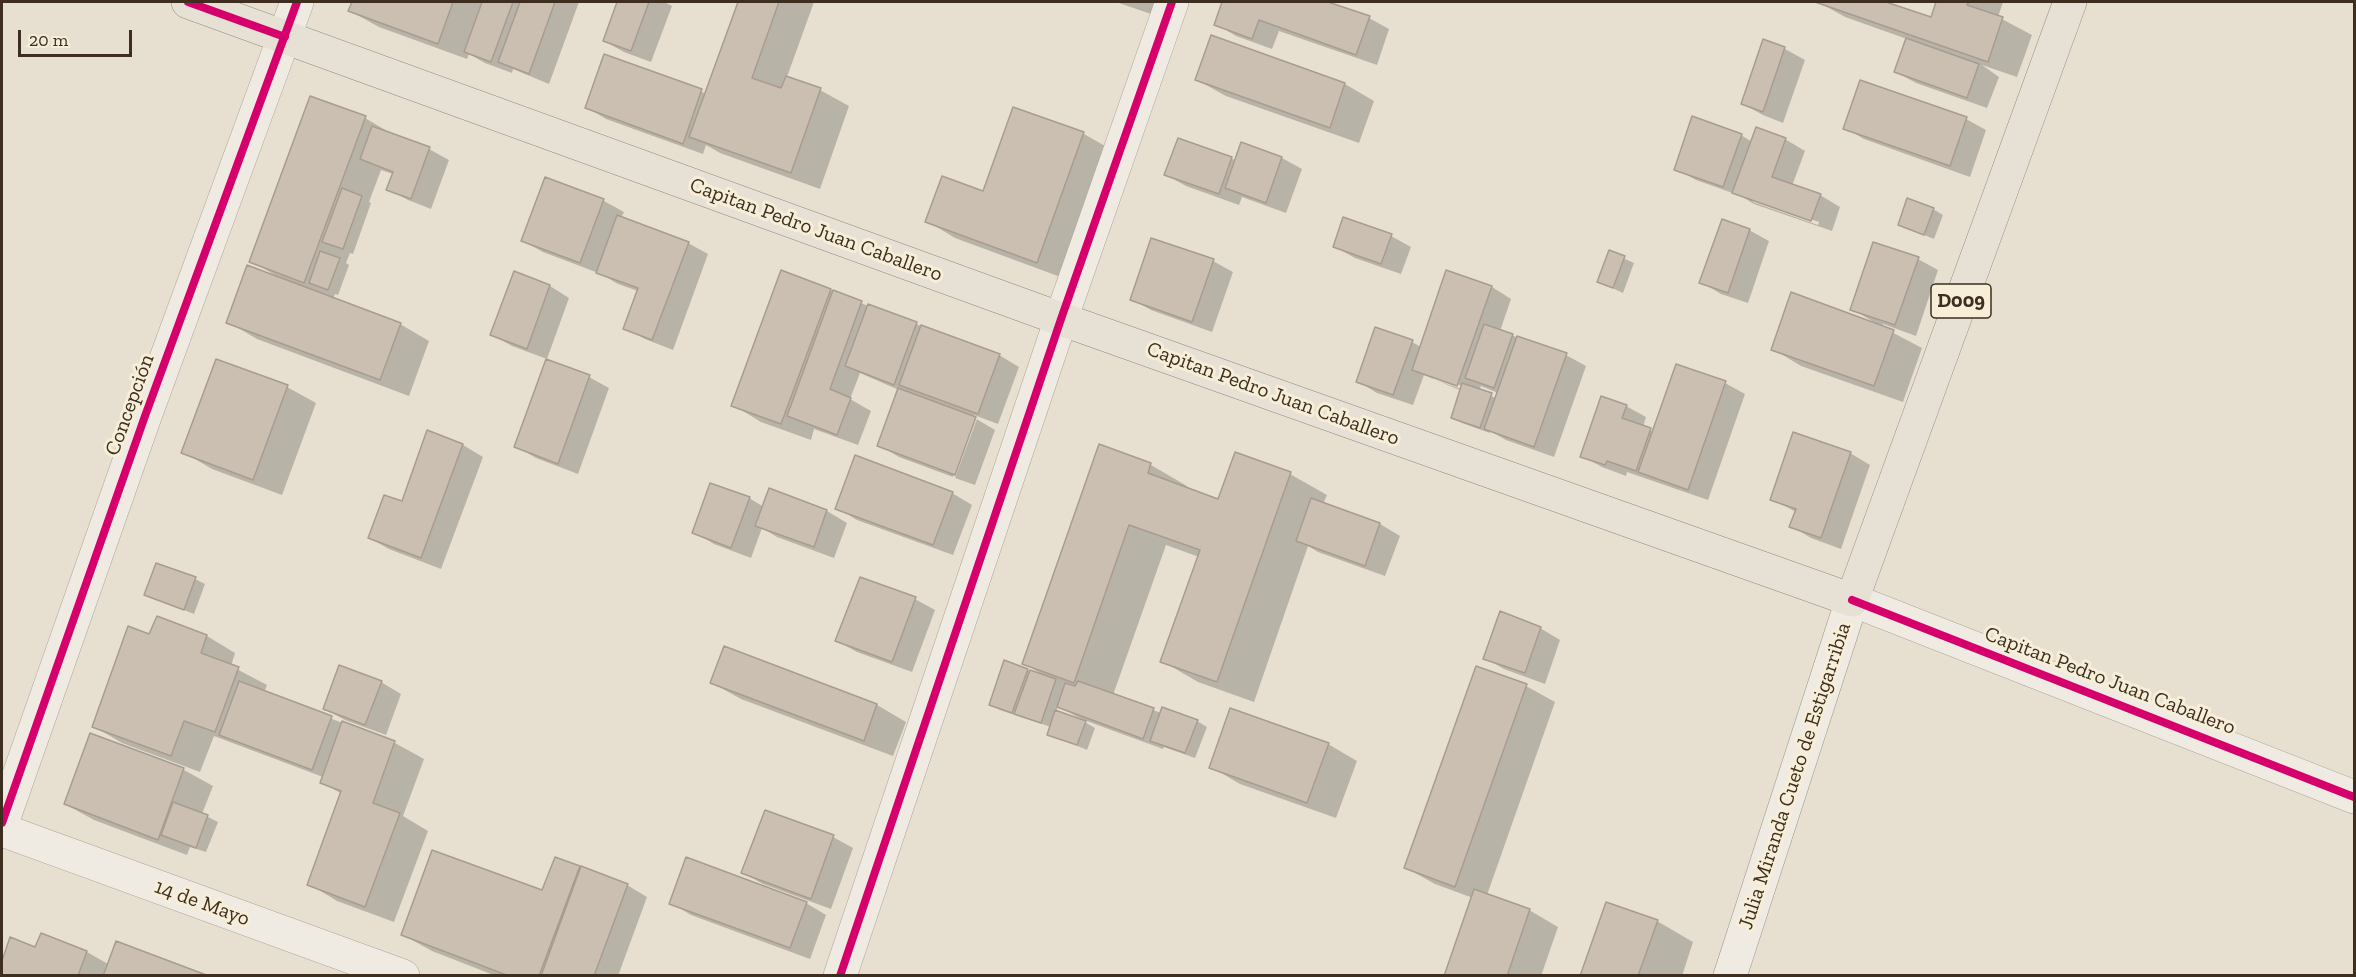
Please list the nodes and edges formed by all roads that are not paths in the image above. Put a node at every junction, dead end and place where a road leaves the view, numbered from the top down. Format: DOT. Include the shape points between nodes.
graph roads {
  1 [pos="188,2"];
  2 [pos="297,2"];
  3 [pos="1172,2"];
  4 [pos="2070,2"];
  5 [pos="285,37"];
  6 [pos="1061,319"];
  7 [pos="1852,600"];
  8 [pos="2355,797"];
  9 [pos="2,823"];
  10 [pos="2,830"];
  11 [pos="403,975"];
  12 [pos="840,975"];
  13 [pos="1730,975"];
  1 -- 5 [label="main road, Capitan Pedro Juan Caballero"];
  2 -- 5 [label="street, Concepción"];
  3 -- 6 [label="street"];
  4 -- 7 [label="main road, Julia Miranda Cueto de Estigarribia / D009"];
  5 -- 6 [label="main road, Capitan Pedro Juan Caballero"];
  5 -- 9 [label="street, Concepción" via="149,405"];
  6 -- 7 [label="main road, Capitan Pedro Juan Caballero"];
  6 -- 12 [label="street"];
  7 -- 8 [label="street, Capitan Pedro Juan Caballero"];
  7 -- 13 [label="street, Julia Miranda Cueto de Estigarribia"];
  10 -- 11 [label="street, 14 de Mayo"];
}
